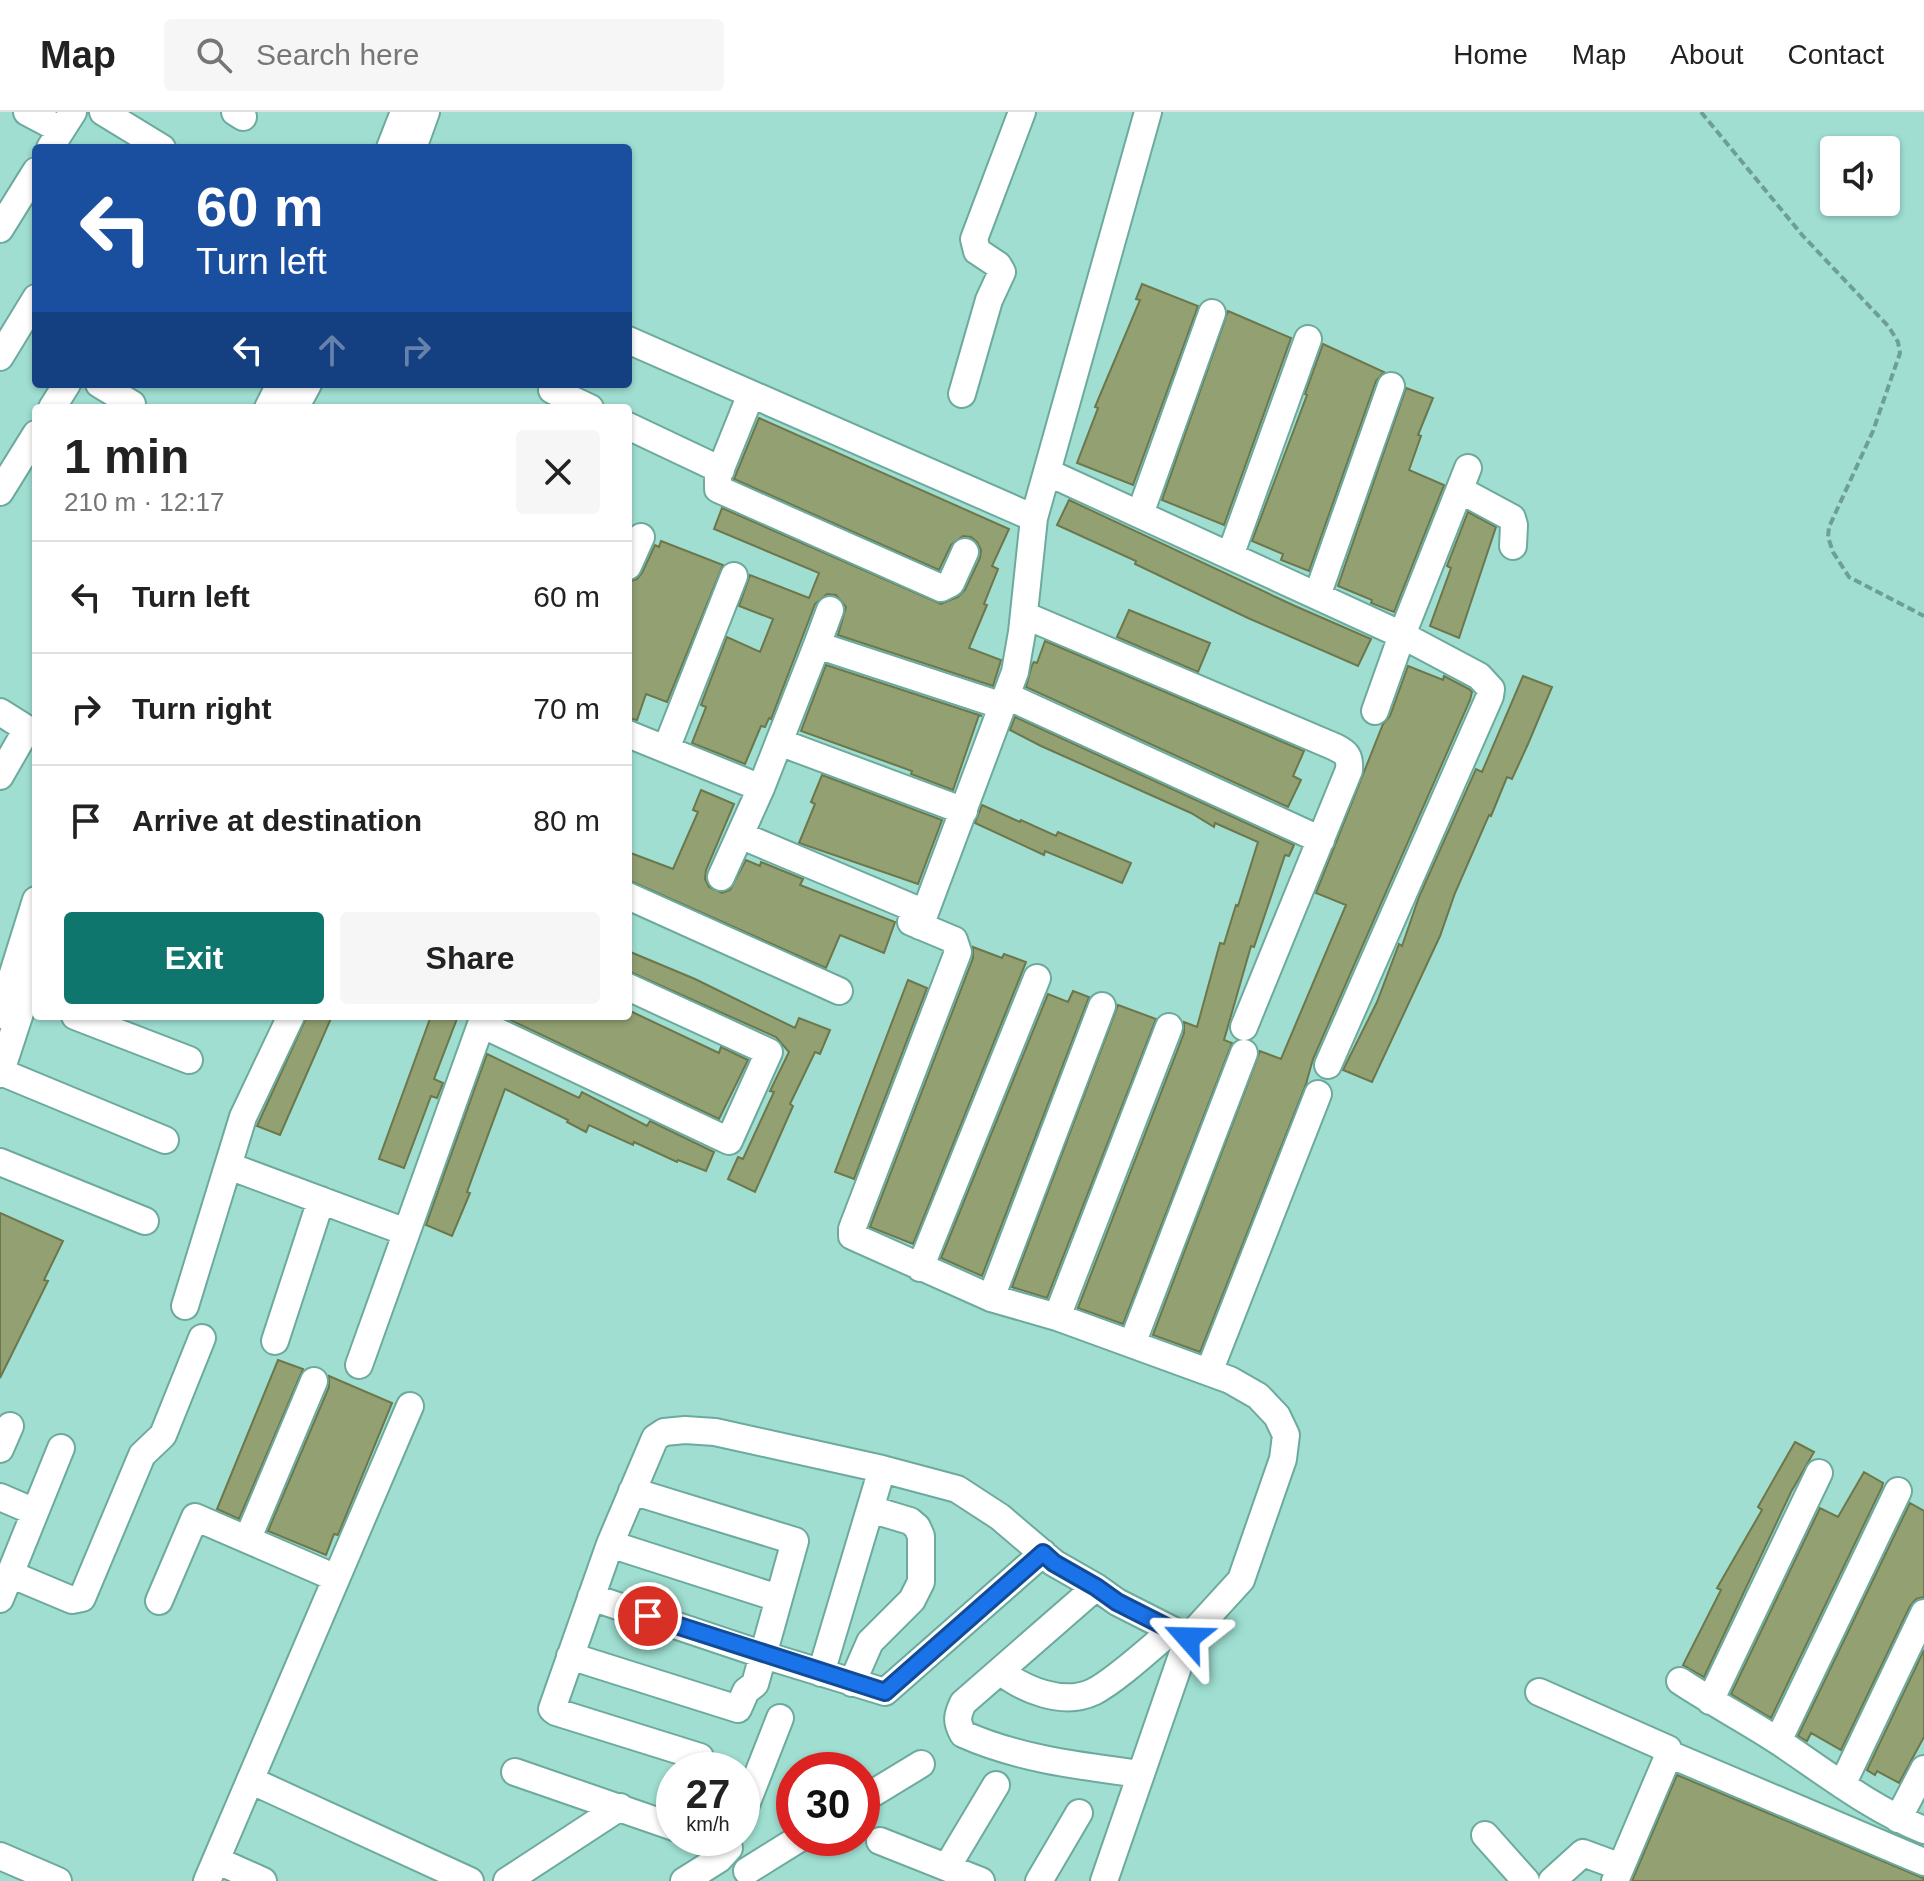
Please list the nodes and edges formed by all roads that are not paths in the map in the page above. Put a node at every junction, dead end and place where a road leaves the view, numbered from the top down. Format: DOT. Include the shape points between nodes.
graph roads {
  1 [pos="27,112"];
  2 [pos="103,112"];
  3 [pos="404,112"];
  4 [pos="426,112"];
  5 [pos="1022,112"];
  6 [pos="1148,112"];
  7 [pos="62,130"];
  8 [pos="155,144"];
  9 [pos="392,144"];
  10 [pos="414,144"];
  11 [pos="32,177"];
  12 [pos="0,229"];
  13 [pos="32,305"];
  14 [pos="1212,313"];
  15 [pos="17,333"];
  16 [pos="1308,339"];
  17 [pos="632,342"];
  18 [pos="0,357"];
  19 [pos="1391,386"];
  20 [pos="109,388"];
  21 [pos="552,390"];
  22 [pos="751,394"];
  23 [pos="962,394"];
  24 [pos="136,399"];
  25 [pos="582,404"];
  26 [pos="632,429"];
  27 [pos="32,440"];
  28 [pos="721,470"];
  29 [pos="1047,472"];
  30 [pos="0,492"];
  31 [pos="1140,514"];
  32 [pos="1034,518"];
  33 [pos="641,537"];
  34 [pos="1513,546"];
  35 [pos="965,552"];
  36 [pos="1230,556"];
  37 [pos="632,557"];
  38 [pos="734,576"];
  39 [pos="1317,596"];
  40 [pos="830,610"];
  41 [pos="1024,615"];
  42 [pos="1402,635"];
  43 [pos="817,645"];
  44 [pos="1005,701"];
  45 [pos="1375,711"];
  46 [pos="0,712"];
  47 [pos="632,736"];
  48 [pos="779,742"];
  49 [pos="666,749"];
  50 [pos="0,776"];
  51 [pos="761,788"];
  52 [pos="964,811"];
  53 [pos="740,835"];
  54 [pos="1321,840"];
  55 [pos="721,877"];
  56 [pos="632,898"];
  57 [pos="32,913"];
  58 [pos="919,920"];
  59 [pos="1037,978"];
  60 [pos="632,989"];
  61 [pos="839,991"];
  62 [pos="31,999"];
  63 [pos="1102,1006"];
  64 [pos="0,1015"];
  65 [pos="85,1020"];
  66 [pos="289,1020"];
  67 [pos="482,1020"];
  68 [pos="1169,1027"];
  69 [pos="189,1060"];
  70 [pos="1328,1065"];
  71 [pos="0,1073"];
  72 [pos="1318,1094"];
  73 [pos="165,1140"];
  74 [pos="0,1162"];
  75 [pos="229,1166"];
  76 [pos="321,1200"];
  77 [pos="145,1221"];
  78 [pos="406,1232"];
  79 [pos="920,1268"];
  80 [pos="991,1298"];
  81 [pos="185,1306"];
  82 [pos="1057,1317"];
  83 [pos="202,1338"];
  84 [pos="275,1341"];
  85 [pos="1132,1344"];
  86 [pos="359,1365"];
  87 [pos="1209,1372"];
  88 [pos="314,1381"];
  89 [pos="410,1406"];
  90 [pos="61,1448"];
  91 [pos="882,1469"];
  92 [pos="1819,1473"];
  93 [pos="632,1491"];
  94 [pos="1898,1491"];
  95 [pos="0,1497"];
  96 [pos="870,1509"];
  97 [pos="35,1512"];
  98 [pos="248,1538"];
  99 [pos="610,1544"];
  100 [pos="1043,1553"];
  101 [pos="10,1574"];
  102 [pos="336,1578"];
  103 [pos="1096,1587"];
  104 [pos="591,1597"];
  105 [pos="778,1598"];
  106 [pos="0,1599"];
  107 [pos="159,1601"];
  108 [pos="1924,1613"];
  109 [pos="1180,1634"];
  110 [pos="764,1655"];
  111 [pos="570,1656"];
  112 [pos="1000,1671"];
  113 [pos="821,1673"];
  114 [pos="1680,1681"];
  115 [pos="852,1683"];
  116 [pos="1539,1692"];
  117 [pos="1710,1701"];
  118 [pos="780,1718"];
  119 [pos="1778,1741"];
  120 [pos="684,1752"];
  121 [pos="1669,1754"];
  122 [pos="921,1764"];
  123 [pos="760,1769"];
  124 [pos="1924,1769"];
  125 [pos="515,1772"];
  126 [pos="1141,1774"];
  127 [pos="250,1780"];
  128 [pos="996,1785"];
  129 [pos="1842,1785"];
  130 [pos="880,1789"];
  131 [pos="620,1807"];
  132 [pos="1079,1813"];
  133 [pos="1898,1819"];
  134 [pos="656,1820"];
  135 [pos="1924,1830"];
  136 [pos="1485,1835"];
  137 [pos="880,1841"];
  138 [pos="717,1856"];
  139 [pos="736,1856"];
  140 [pos="780,1856"];
  141 [pos="1,1859"];
  142 [pos="1924,1862"];
  143 [pos="947,1867"];
  144 [pos="211,1871"];
  145 [pos="1618,1874"];
  146 [pos="758,1876"];
  147 [pos="58,1881"];
  148 [pos="263,1881"];
  149 [pos="470,1881"];
  150 [pos="507,1881"];
  151 [pos="684,1881"];
  152 [pos="981,1881"];
  153 [pos="1039,1881"];
  154 [pos="1104,1881"];
  155 [pos="1526,1881"];
  156 [pos="1552,1881"];
  1 -- 7 [label="street"];
  2 -- 8 [label="street"];
  3 -- 9 [label="street"];
  4 -- 10 [label="street"];
  5 -- 23 [label="street" via="974,239 977,251 1002,272"];
  6 -- 29 [label="street"];
  11 -- 12 [label="street"];
  13 -- 15 [label="street"];
  14 -- 31 [label="street"];
  15 -- 18 [label="street"];
  16 -- 36 [label="street"];
  17 -- 22 [label="street"];
  19 -- 39 [label="street"];
  20 -- 24 [label="street"];
  21 -- 25 [label="street"];
  22 -- 28 [label="street"];
  22 -- 32 [label="street"];
  26 -- 28 [label="street"];
  27 -- 30 [label="street"];
  28 -- 35 [label="street" via="718,489 725,494 941,588 951,583"];
  29 -- 31 [label="street"];
  29 -- 32 [label="street"];
  31 -- 36 [label="street"];
  32 -- 41 [label="street"];
  33 -- 37 [label="street"];
  34 -- 42 [label="street" via="1512,518 1464,479"];
  36 -- 39 [label="street"];
  38 -- 49 [label="street"];
  39 -- 42 [label="street"];
  40 -- 43 [label="street"];
  41 -- 44 [label="street"];
  41 -- 54 [label="street" via="1346,753 1349,770"];
  42 -- 45 [label="street"];
  42 -- 70 [label="street" via="1479,676 1491,689 1490,696"];
  43 -- 44 [label="street"];
  43 -- 48 [label="street"];
  44 -- 52 [label="street"];
  44 -- 54 [label="street"];
  46 -- 50 [label="street" via="27,729"];
  47 -- 49 [label="street"];
  48 -- 51 [label="street"];
  48 -- 52 [label="street"];
  49 -- 51 [label="street"];
  51 -- 53 [label="street"];
  52 -- 58 [label="street"];
  53 -- 55 [label="street"];
  53 -- 58 [label="street"];
  54 -- 85 [label="street"];
  56 -- 61 [label="street"];
  57 -- 64 [label="street"];
  58 -- 79 [label="street" via="954,940 958,952 852,1236"];
  59 -- 79 [label="street"];
  60 -- 67 [label="street" via="769,1052 729,1141"];
  62 -- 71 [label="street"];
  63 -- 80 [label="street"];
  65 -- 69 [label="street"];
  66 -- 75 [label="street" via="243,1117"];
  67 -- 78 [label="street"];
  68 -- 82 [label="street"];
  71 -- 73 [label="street"];
  72 -- 87 [label="street"];
  74 -- 77 [label="street"];
  75 -- 76 [label="street"];
  75 -- 81 [label="street"];
  76 -- 78 [label="street"];
  76 -- 84 [label="street"];
  78 -- 86 [label="street"];
  79 -- 80 [label="street"];
  80 -- 82 [label="street"];
  82 -- 85 [label="street"];
  83 -- 101 [label="street" via="163,1435 142,1455 82,1598 72,1600"];
  85 -- 87 [label="street"];
  87 -- 109 [label="street" via="1258,1396 1286,1435 1283,1459 1241,1580"];
  88 -- 98 [label="street"];
  89 -- 102 [label="street"];
  90 -- 97 [label="street"];
  91 -- 93 [label="street" via="685,1430 655,1438"];
  91 -- 96 [label="street"];
  91 -- 100 [label="street" via="957,1489"];
  92 -- 117 [label="street"];
  93 -- 99 [label="street"];
  93 -- 105 [label="street" via="795,1541"];
  94 -- 119 [label="street"];
  95 -- 97 [label="street"];
  96 -- 113 [label="street"];
  96 -- 115 [label="street" via="917,1527 921,1582 912,1600 870,1642"];
  97 -- 101 [label="street"];
  98 -- 102 [label="street"];
  98 -- 107 [label="street" via="195,1517"];
  99 -- 104 [label="street"];
  99 -- 105 [label="street"];
  100 -- 103 [label="street"];
  100 -- 115 [label="street" via="889,1690"];
  101 -- 106 [label="street"];
  102 -- 127 [label="street"];
  103 -- 109 [label="street"];
  103 -- 112 [label="street"];
  104 -- 110 [label="street"];
  104 -- 111 [label="street"];
  105 -- 110 [label="street"];
  108 -- 129 [label="street"];
  109 -- 112 [label="street" via="1095,1691 1079,1696 1031,1690"];
  109 -- 126 [label="street"];
  110 -- 111 [label="street" via="755,1684 739,1709"];
  110 -- 113 [label="street"];
  111 -- 120 [label="street" via="552,1709"];
  112 -- 126 [label="street" via="963,1703 957,1716 963,1734 1067,1765"];
  113 -- 115 [label="street"];
  114 -- 117 [label="street"];
  116 -- 121 [label="street"];
  117 -- 119 [label="street"];
  118 -- 123 [label="street"];
  119 -- 129 [label="street"];
  121 -- 142 [label="street"];
  121 -- 145 [label="street"];
  122 -- 130 [label="street"];
  124 -- 133 [label="street"];
  125 -- 131 [label="street"];
  126 -- 154 [label="street"];
  127 -- 144 [label="street"];
  127 -- 149 [label="street"];
  128 -- 143 [label="street"];
  129 -- 133 [label="street"];
  131 -- 134 [label="street"];
  131 -- 150 [label="street"];
  132 -- 153 [label="street"];
  133 -- 135 [label="street"];
  136 -- 155 [label="street"];
  137 -- 143 [label="street"];
  138 -- 151 [label="street"];
  139 -- 146 [label="street"];
  140 -- 146 [label="street"];
  141 -- 147 [label="street"];
  143 -- 152 [label="street"];
  144 -- 148 [label="street"];
  145 -- 156 [label="street" via="1583,1853"];
}
